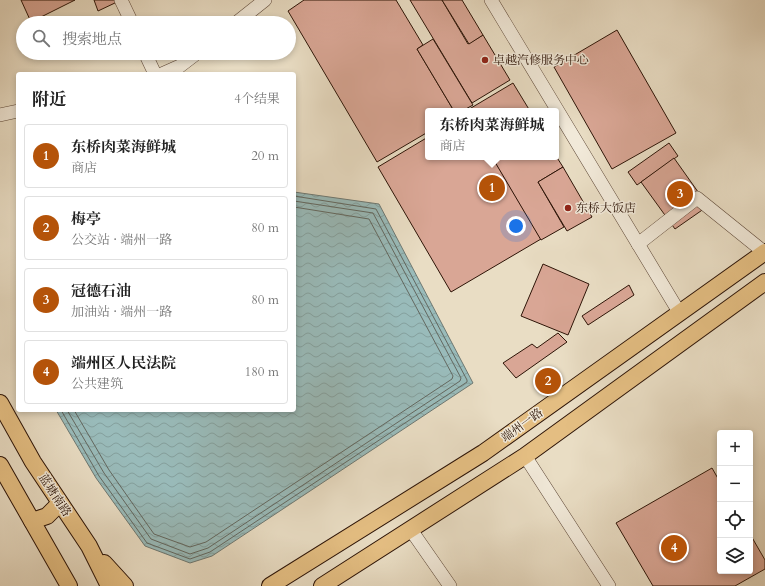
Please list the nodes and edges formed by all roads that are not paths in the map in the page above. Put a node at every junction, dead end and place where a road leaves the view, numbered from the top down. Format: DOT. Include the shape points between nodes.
graph roads {
  1 [pos="121,0"];
  2 [pos="265,0"];
  3 [pos="491,0"];
  4 [pos="129,16"];
  5 [pos="245,16"];
  6 [pos="148,60"];
  7 [pos="188,60"];
  8 [pos="154,72"];
  9 [pos="166,72"];
  10 [pos="556,108"];
  11 [pos="16,111"];
  12 [pos="559,113"];
  13 [pos="0,115"];
  14 [pos="638,244"];
  15 [pos="765,252"];
  16 [pos="765,282"];
  17 [pos="679,312"];
  18 [pos="0,403"];
  19 [pos="489,449"];
  20 [pos="525,456"];
  21 [pos="0,465"];
  22 [pos="503,471"];
  23 [pos="60,503"];
  24 [pos="32,521"];
  25 [pos="411,530"];
  26 [pos="88,546"];
  27 [pos="59,568"];
  28 [pos="63,586"];
  29 [pos="69,586"];
  30 [pos="109,586"];
  31 [pos="125,586"];
  32 [pos="270,586"];
  33 [pos="322,586"];
  34 [pos="450,586"];
  35 [pos="609,586"];
  1 -- 4 [label="street"];
  2 -- 5 [label="street"];
  3 -- 10 [label="street"];
  6 -- 8 [label="street"];
  7 -- 9 [label="street"];
  11 -- 13 [label="street"];
  12 -- 14 [label="street"];
  14 -- 15 [label="street" via="697,198"];
  14 -- 17 [label="street"];
  15 -- 17 [label="main road, 端州一路"];
  16 -- 20 [label="main road"];
  17 -- 19 [label="main road, 端州一路"];
  18 -- 23 [label="main road, 蓝塘南路" via="33,462"];
  19 -- 22 [label="main road"];
  19 -- 32 [label="main road, 端州一路"];
  20 -- 22 [label="main road"];
  20 -- 35 [label="street"];
  21 -- 24 [label="main road"];
  22 -- 25 [label="main road"];
  23 -- 24 [label="main road" via="47,516"];
  23 -- 26 [label="main road, 蓝塘南路"];
  24 -- 27 [label="main road"];
  25 -- 33 [label="main road"];
  25 -- 34 [label="street"];
  26 -- 30 [label="main road, 蓝塘南路"];
  26 -- 31 [label="main road"];
  27 -- 28 [label="main road"];
  27 -- 29 [label="main road"];
}
